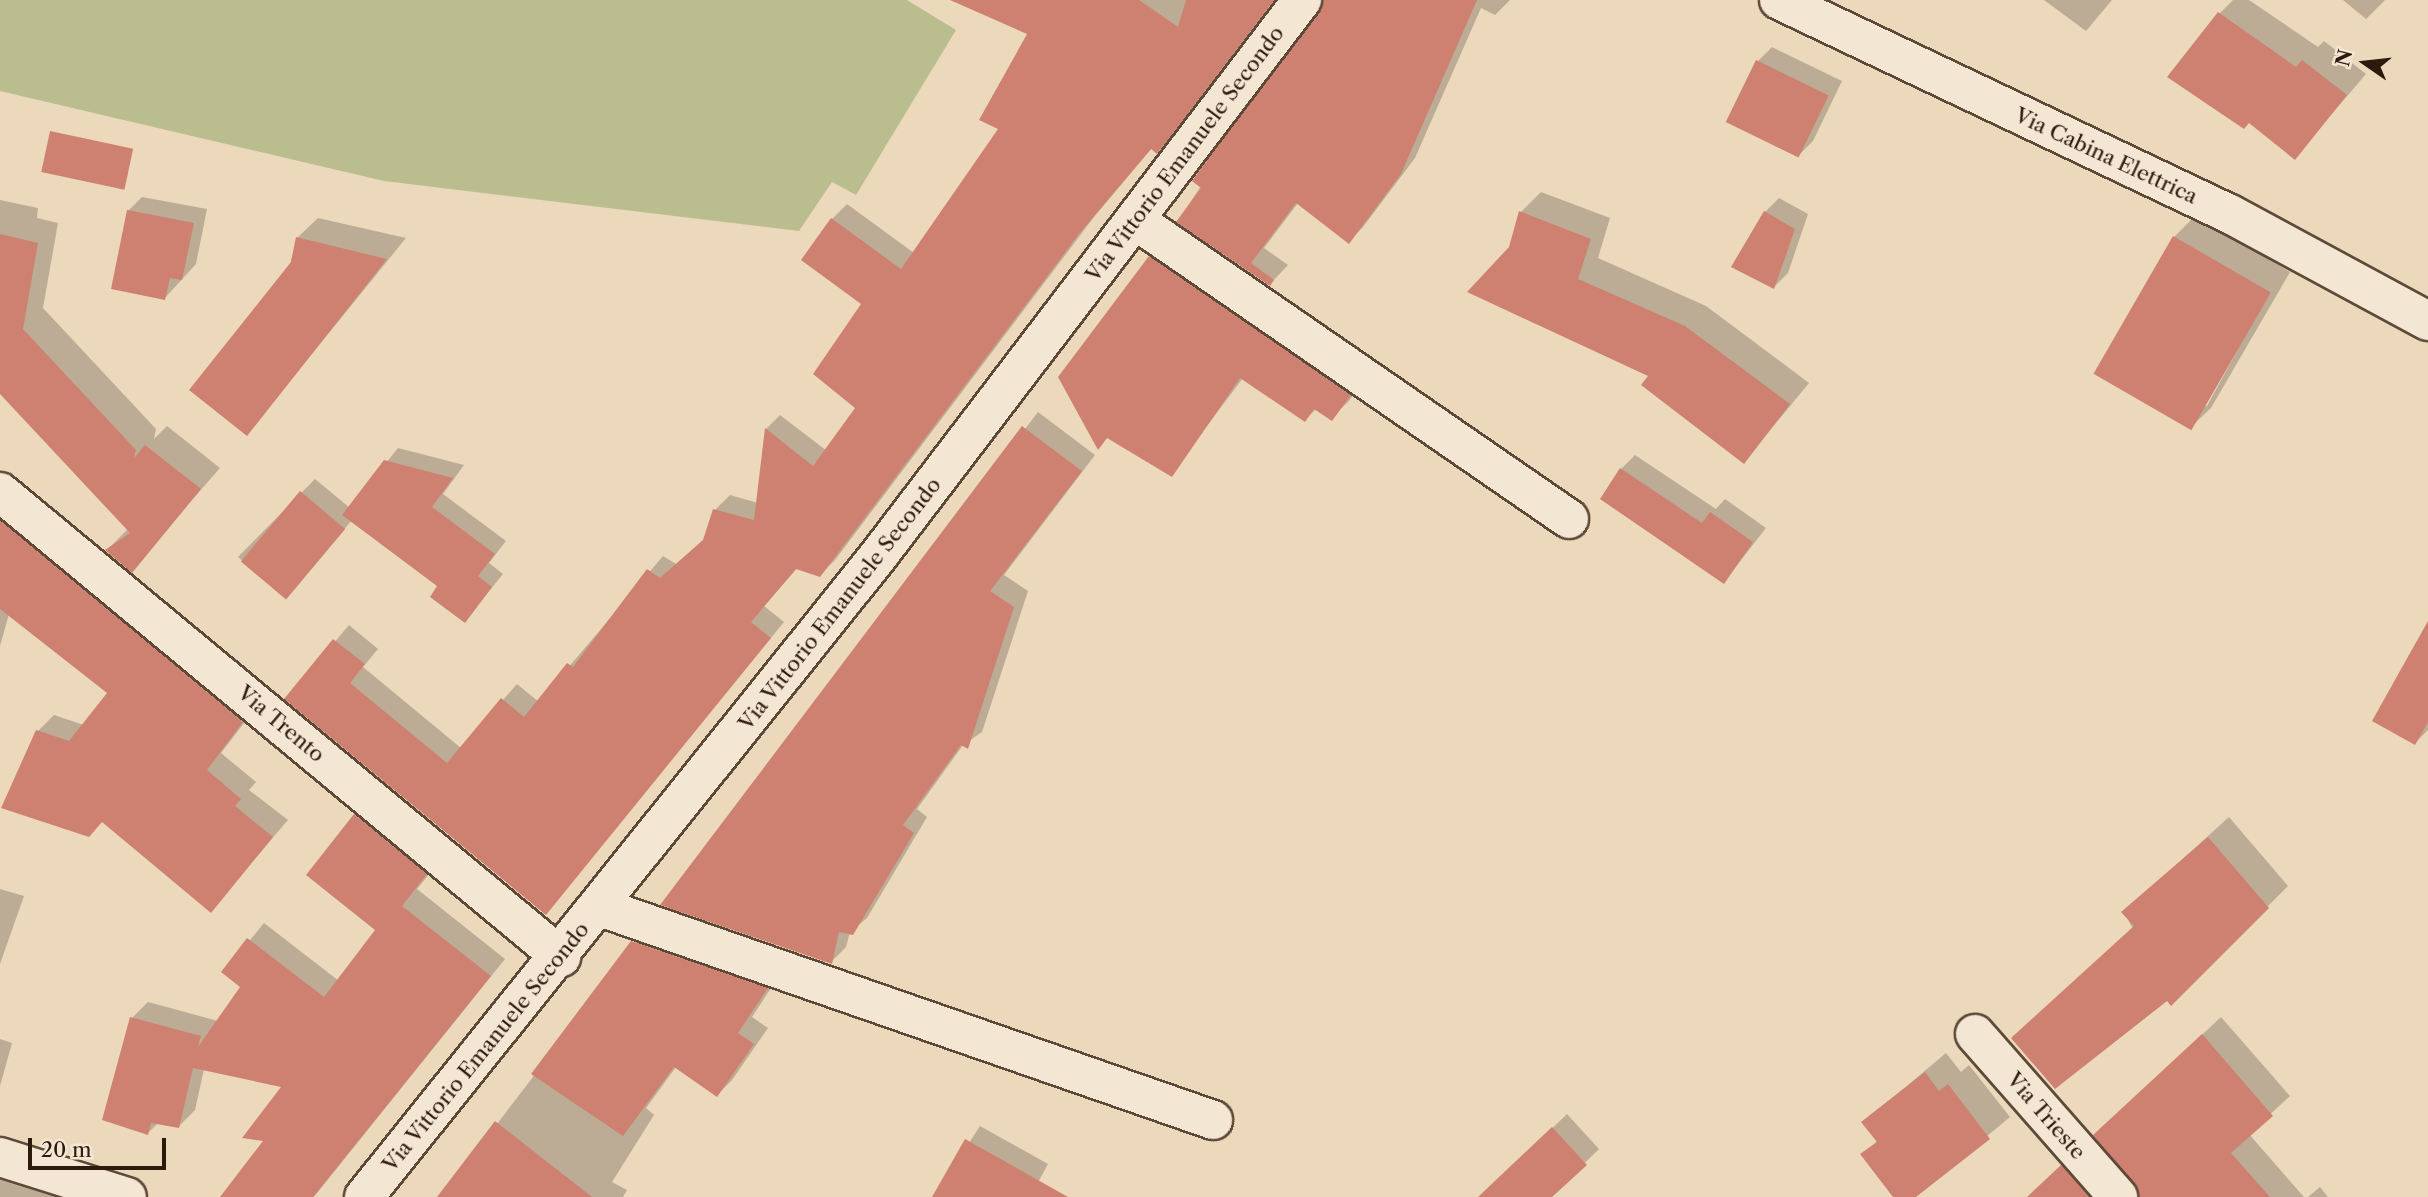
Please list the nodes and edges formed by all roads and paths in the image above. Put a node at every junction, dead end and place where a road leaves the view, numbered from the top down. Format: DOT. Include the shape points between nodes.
graph roads {
  1 [pos="1302,0"];
  2 [pos="1779,0"];
  3 [pos="1135,220"];
  4 [pos="2428,321"];
  5 [pos="0,492"];
  6 [pos="1569,519"];
  7 [pos="600,907"];
  8 [pos="562,957"];
  9 [pos="1975,1034"];
  10 [pos="1213,1120"];
  11 [pos="0,1157"];
  12 [pos="127,1197"];
  13 [pos="364,1197"];
  14 [pos="2118,1197"];
  1 -- 3 [label="street, Via Vittorio Emanuele Secondo"];
  2 -- 4 [label="street, Via Cabina Elettrica" via="2230,214"];
  3 -- 6 [label="street"];
  3 -- 7 [label="street, Via Vittorio Emanuele Secondo"];
  5 -- 8 [label="street, Via Trento"];
  7 -- 8 [label="street, Via Vittorio Emanuele Secondo"];
  7 -- 10 [label="street"];
  8 -- 13 [label="street, Via Vittorio Emanuele Secondo"];
  9 -- 14 [label="street, Via Trieste"];
  11 -- 12 [label="street"];
}
